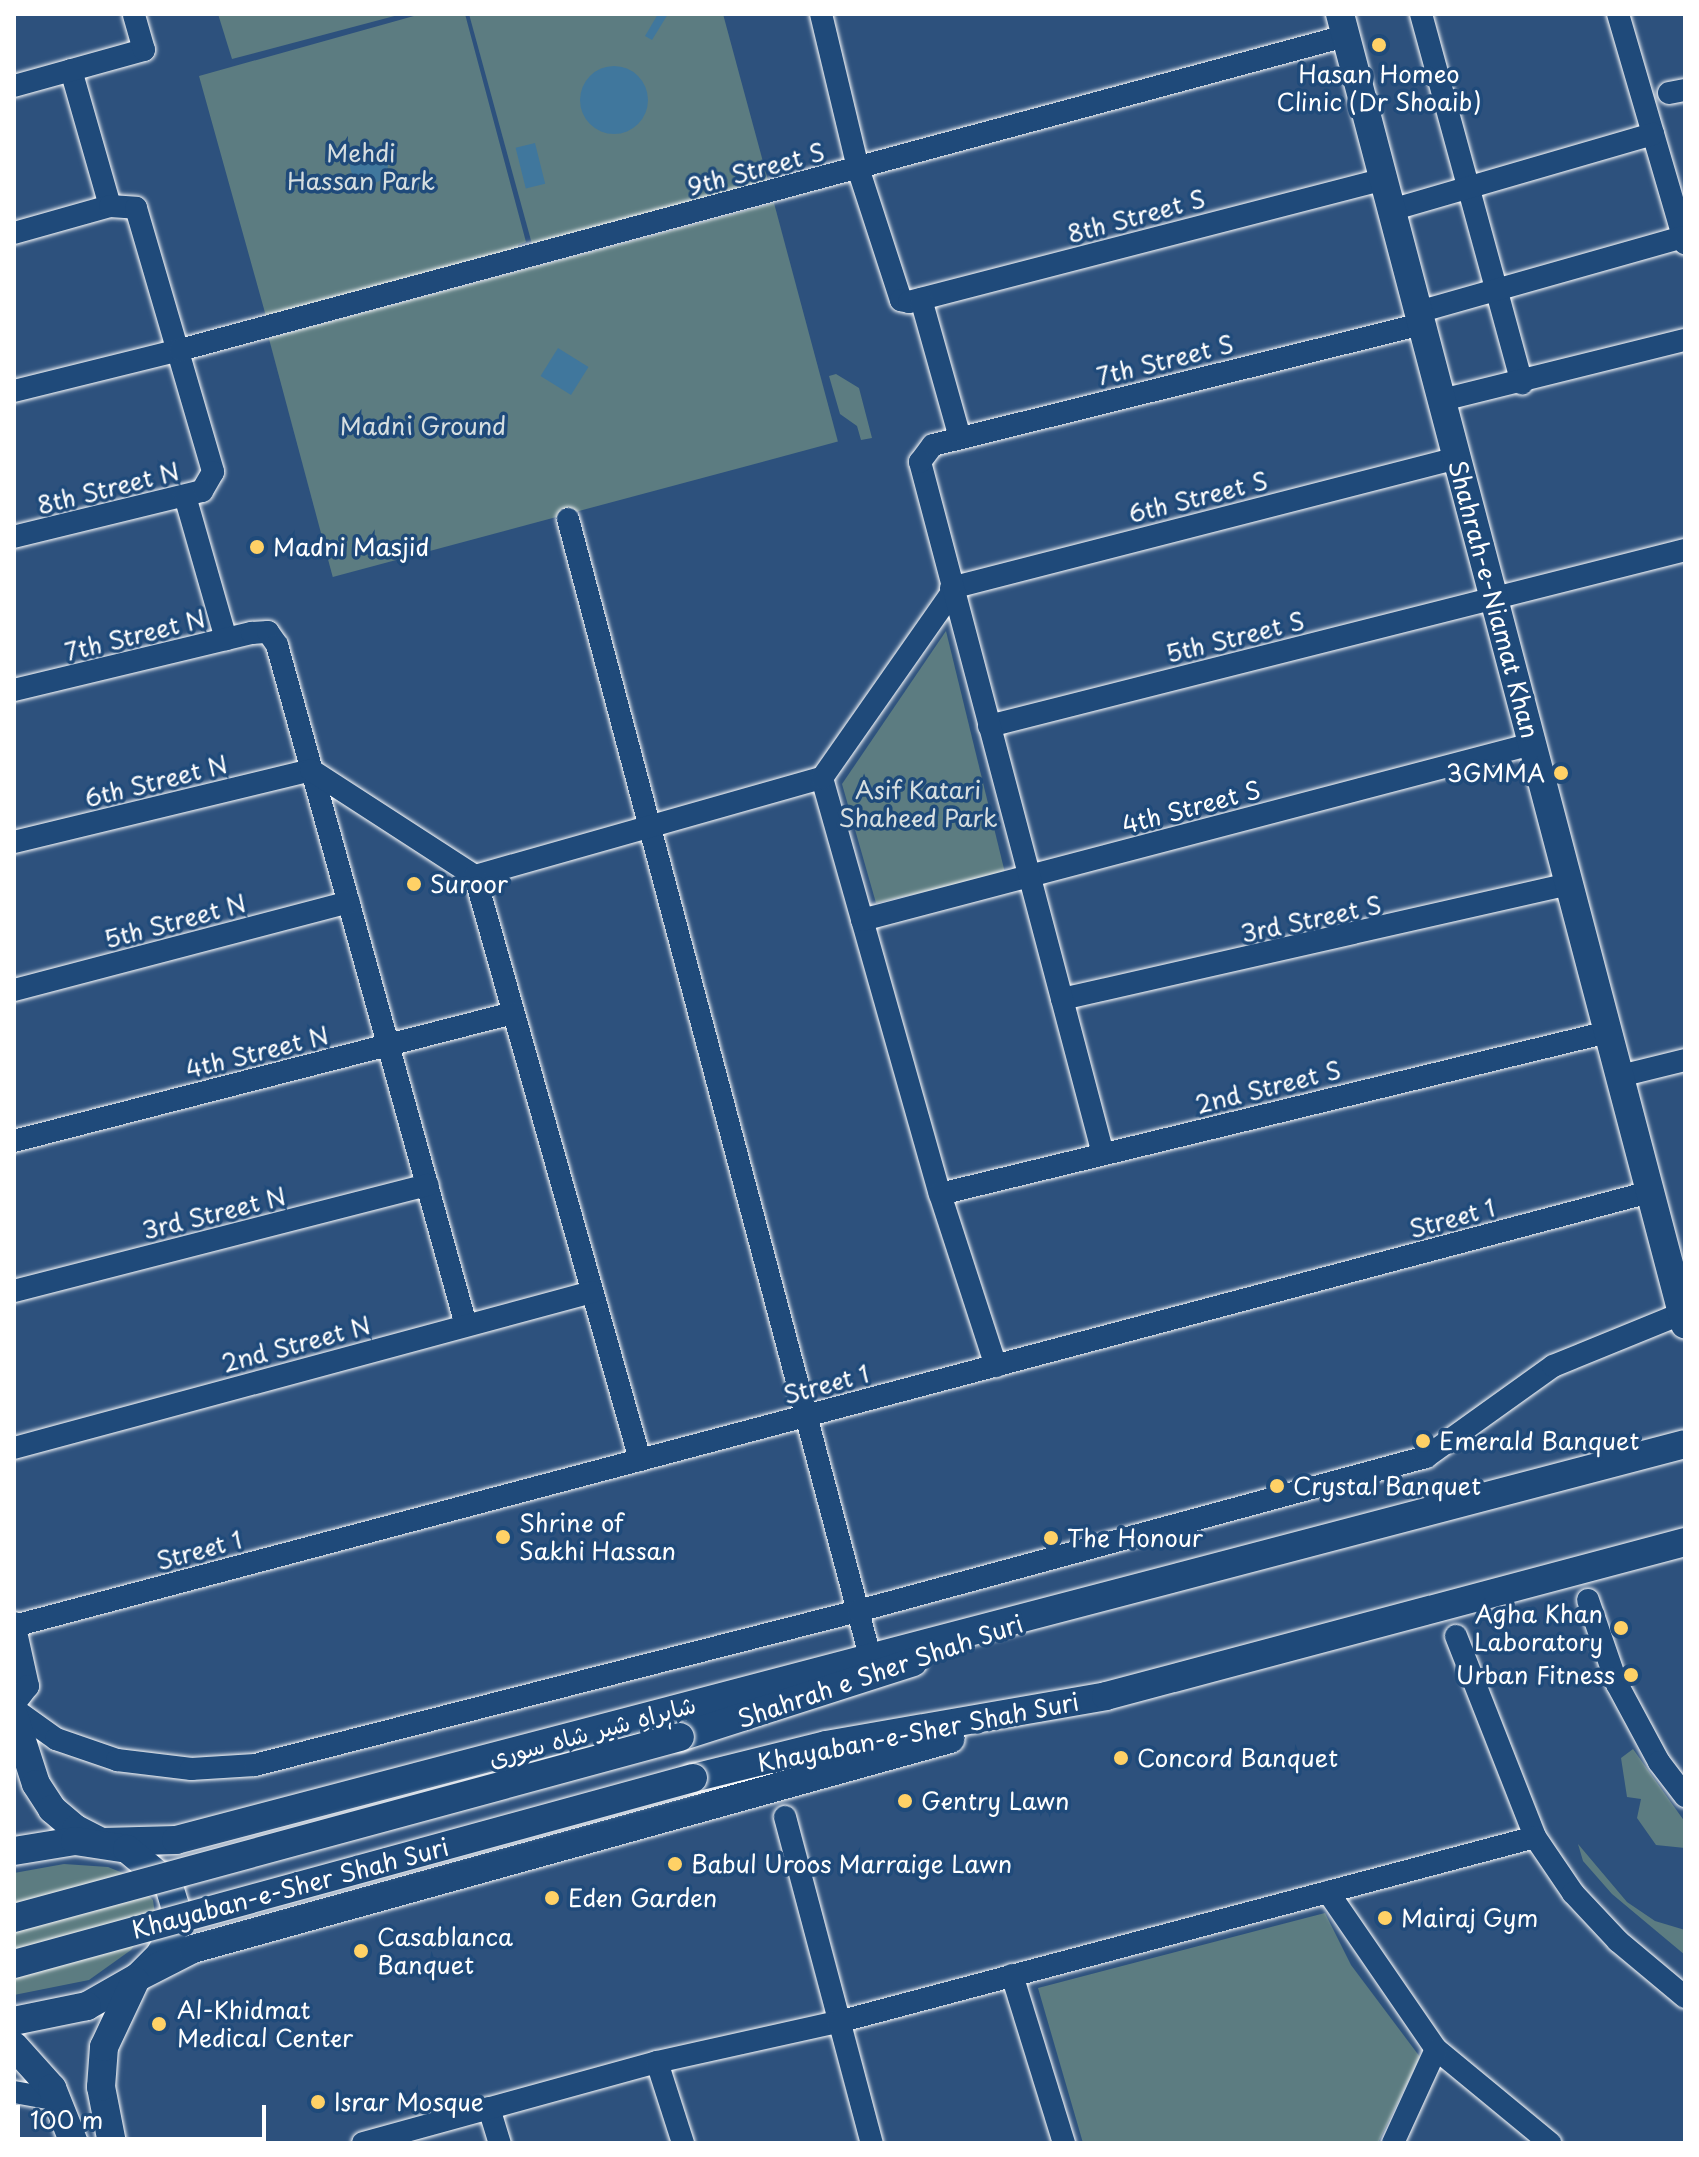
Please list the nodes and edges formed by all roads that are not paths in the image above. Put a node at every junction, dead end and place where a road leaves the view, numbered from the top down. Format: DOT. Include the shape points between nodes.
graph roads {
  1 [pos="134,14"];
  2 [pos="821,14"];
  3 [pos="1421,14"];
  4 [pos="1618,14"];
  5 [pos="1343,25"];
  6 [pos="71,70"];
  7 [pos="14,86"];
  8 [pos="1653,134"];
  9 [pos="858,168"];
  10 [pos="1383,179"];
  11 [pos="1469,187"];
  12 [pos="110,206"];
  13 [pos="1391,210"];
  14 [pos="14,233"];
  15 [pos="1684,240"];
  16 [pos="1496,288"];
  17 [pos="911,299"];
  18 [pos="1420,318"];
  19 [pos="1685,340"];
  20 [pos="180,350"];
  21 [pos="1522,383"];
  22 [pos="14,391"];
  23 [pos="1442,400"];
  24 [pos="960,438"];
  25 [pos="1457,458"];
  26 [pos="185,496"];
  27 [pos="568,519"];
  28 [pos="14,537"];
  29 [pos="1685,550"];
  30 [pos="952,590"];
  31 [pos="1494,600"];
  32 [pos="226,639"];
  33 [pos="14,690"];
  34 [pos="989,726"];
  35 [pos="1532,744"];
  36 [pos="311,770"];
  37 [pos="822,778"];
  38 [pos="650,826"];
  39 [pos="14,842"];
  40 [pos="475,876"];
  41 [pos="1029,877"];
  42 [pos="1569,884"];
  43 [pos="349,902"];
  44 [pos="862,920"];
  45 [pos="14,990"];
  46 [pos="1062,999"];
  47 [pos="513,1013"];
  48 [pos="1608,1032"];
  49 [pos="387,1046"];
  50 [pos="1685,1060"];
  51 [pos="1620,1076"];
  52 [pos="14,1141"];
  53 [pos="1103,1154"];
  54 [pos="428,1185"];
  55 [pos="1650,1192"];
  56 [pos="940,1194"];
  57 [pos="14,1291"];
  58 [pos="592,1292"];
  59 [pos="1684,1316"];
  60 [pos="466,1325"];
  61 [pos="996,1366"];
  62 [pos="807,1416"];
  63 [pos="1685,1444"];
  64 [pos="14,1448"];
  65 [pos="640,1460"];
  66 [pos="1685,1542"];
  67 [pos="1588,1600"];
  68 [pos="1079,1603"];
  69 [pos="858,1611"];
  70 [pos="14,1625"];
  71 [pos="1456,1636"];
  72 [pos="870,1656"];
  73 [pos="1106,1696"];
  74 [pos="14,1706"];
  75 [pos="14,1716"];
  76 [pos="680,1737"];
  77 [pos="1685,1796"];
  78 [pos="785,1817"];
  79 [pos="1535,1837"];
  80 [pos="102,1842"];
  81 [pos="14,1851"];
  82 [pos="1328,1892"];
  83 [pos="14,1918"];
  84 [pos="14,1964"];
  85 [pos="1012,1975"];
  86 [pos="138,1977"];
  87 [pos="1685,1997"];
  88 [pos="14,2021"];
  89 [pos="838,2022"];
  90 [pos="14,2046"];
  91 [pos="1436,2049"];
  92 [pos="657,2062"];
  93 [pos="14,2092"];
  94 [pos="58,2100"];
  95 [pos="489,2108"];
  96 [pos="74,2143"];
  97 [pos="112,2143"];
  98 [pos="363,2143"];
  99 [pos="500,2143"];
  100 [pos="683,2143"];
  101 [pos="872,2143"];
  102 [pos="1064,2143"];
  103 [pos="1393,2143"];
  104 [pos="1550,2143"];
  1 -- 6 [label="street" via="144,50"];
  2 -- 9 [label="street"];
  3 -- 11 [label="street"];
  4 -- 8 [label="street"];
  5 -- 9 [label="street, 9th Street S"];
  5 -- 10 [label="main road, Shahrah-e-Niamat Khan"];
  6 -- 7 [label="street"];
  6 -- 12 [label="street"];
  8 -- 11 [label="street"];
  8 -- 15 [label="street"];
  9 -- 17 [label="street"];
  9 -- 20 [label="street, 9th Street S"];
  10 -- 13 [label="main road, Shahrah-e-Niamat Khan"];
  10 -- 17 [label="street, 8th Street S"];
  11 -- 13 [label="street"];
  11 -- 16 [label="street"];
  12 -- 14 [label="street"];
  12 -- 20 [label="street" via="136,208"];
  13 -- 18 [label="main road, Shahrah-e-Niamat Khan"];
  15 -- 16 [label="street, 7th Street S"];
  16 -- 18 [label="street, 7th Street S"];
  16 -- 21 [label="street"];
  17 -- 24 [label="street"];
  18 -- 23 [label="main road, Shahrah-e-Niamat Khan"];
  18 -- 24 [label="street, 7th Street S"];
  19 -- 21 [label="street"];
  20 -- 22 [label="street, 9th Street S"];
  20 -- 26 [label="street, 8th Street N" via="213,472 211,484"];
  21 -- 23 [label="street"];
  23 -- 25 [label="main road, Shahrah-e-Niamat Khan"];
  24 -- 30 [label="street, 7th Street S" via="933,445 919,469"];
  25 -- 30 [label="street, 6th Street S"];
  25 -- 31 [label="main road, Shahrah-e-Niamat Khan"];
  26 -- 28 [label="street, 8th Street N"];
  26 -- 32 [label="street"];
  27 -- 38 [label="street"];
  29 -- 31 [label="street, 5th Street S"];
  30 -- 34 [label="street"];
  30 -- 37 [label="street"];
  31 -- 34 [label="street, 5th Street S"];
  31 -- 35 [label="main road, Shahrah-e-Niamat Khan"];
  32 -- 33 [label="street, 7th Street N"];
  32 -- 36 [label="street, 7th Street N" via="268,632 277,645"];
  34 -- 41 [label="street"];
  35 -- 41 [label="street, 4th Street S"];
  35 -- 42 [label="main road, Shahrah-e-Niamat Khan"];
  36 -- 39 [label="street, 6th Street N"];
  36 -- 40 [label="street"];
  36 -- 43 [label="street"];
  37 -- 38 [label="street"];
  37 -- 44 [label="street"];
  38 -- 40 [label="street"];
  38 -- 62 [label="street"];
  40 -- 47 [label="street"];
  41 -- 44 [label="street, 4th Street S"];
  41 -- 46 [label="street"];
  42 -- 46 [label="street, 3rd Street S"];
  42 -- 48 [label="main road, Shahrah-e-Niamat Khan"];
  43 -- 45 [label="street, 5th Street N"];
  43 -- 49 [label="street"];
  44 -- 56 [label="street"];
  46 -- 53 [label="street"];
  47 -- 49 [label="street, 4th Street N"];
  47 -- 58 [label="street"];
  48 -- 51 [label="main road, Shahrah-e-Niamat Khan"];
  48 -- 53 [label="street, 2nd Street S"];
  49 -- 52 [label="street, 4th Street N"];
  49 -- 54 [label="street"];
  50 -- 51 [label="street"];
  51 -- 55 [label="main road, Shahrah-e-Niamat Khan"];
  53 -- 56 [label="street, 2nd Street S"];
  54 -- 57 [label="street, 3rd Street N"];
  54 -- 60 [label="street"];
  55 -- 59 [label="main road, Shahrah-e-Niamat Khan"];
  55 -- 61 [label="street, Street 1"];
  56 -- 61 [label="street"];
  58 -- 60 [label="street, 2nd Street N"];
  58 -- 65 [label="street"];
  59 -- 69 [label="street" via="1553,1366 1426,1457"];
  60 -- 64 [label="street, 2nd Street N"];
  61 -- 62 [label="street, Street 1"];
  62 -- 65 [label="street, Street 1"];
  62 -- 69 [label="street"];
  63 -- 68 [label="main road"];
  65 -- 70 [label="street, Street 1"];
  66 -- 73 [label="main road, Khayaban-e-Sher Shah Suri"];
  67 -- 77 [label="street" via="1617,1684 1659,1762"];
  68 -- 72 [label="main road, شاہراہِ شیر شاہ سوری"];
  68 -- 76 [label="main road, Shahrah e Sher Shah Suri" via="812,1697"];
  69 -- 72 [label="street"];
  69 -- 74 [label="street" via="255,1765 191,1769 117,1760 56,1739"];
  70 -- 74 [label="street" via="28,1686"];
  71 -- 79 [label="street"];
  72 -- 80 [label="main road, شاہراہِ شیر شاہ سوری" via="218,1832 143,1843"];
  73 -- 84 [label="main road, Khayaban-e-Sher Shah Suri, bridge" via="826,1745"];
  73 -- 86 [label="main road" via="193,1949"];
  75 -- 80 [label="main road" via="24,1755 52,1809"];
  76 -- 83 [label="main road, Khayaban-e-Sher Shah Suri, bridge"];
  78 -- 89 [label="street"];
  79 -- 82 [label="street"];
  79 -- 87 [label="street" via="1573,1893 1618,1941"];
  80 -- 81 [label="main road, شاہراہِ شیر شاہ سوری" via="49,1843"];
  80 -- 86 [label="main road" via="149,1862 168,1883 175,1906 172,1933"];
  82 -- 85 [label="street"];
  82 -- 91 [label="street"];
  85 -- 89 [label="street"];
  85 -- 102 [label="street"];
  86 -- 88 [label="main road" via="87,2006"];
  86 -- 97 [label="main road" via="104,2047 101,2087"];
  89 -- 92 [label="street"];
  89 -- 101 [label="street"];
  90 -- 94 [label="main road"];
  91 -- 103 [label="street"];
  91 -- 104 [label="street"];
  92 -- 95 [label="street"];
  92 -- 100 [label="street"];
  93 -- 94 [label="street"];
  94 -- 96 [label="main road"];
  95 -- 98 [label="street"];
  95 -- 99 [label="street"];
}
